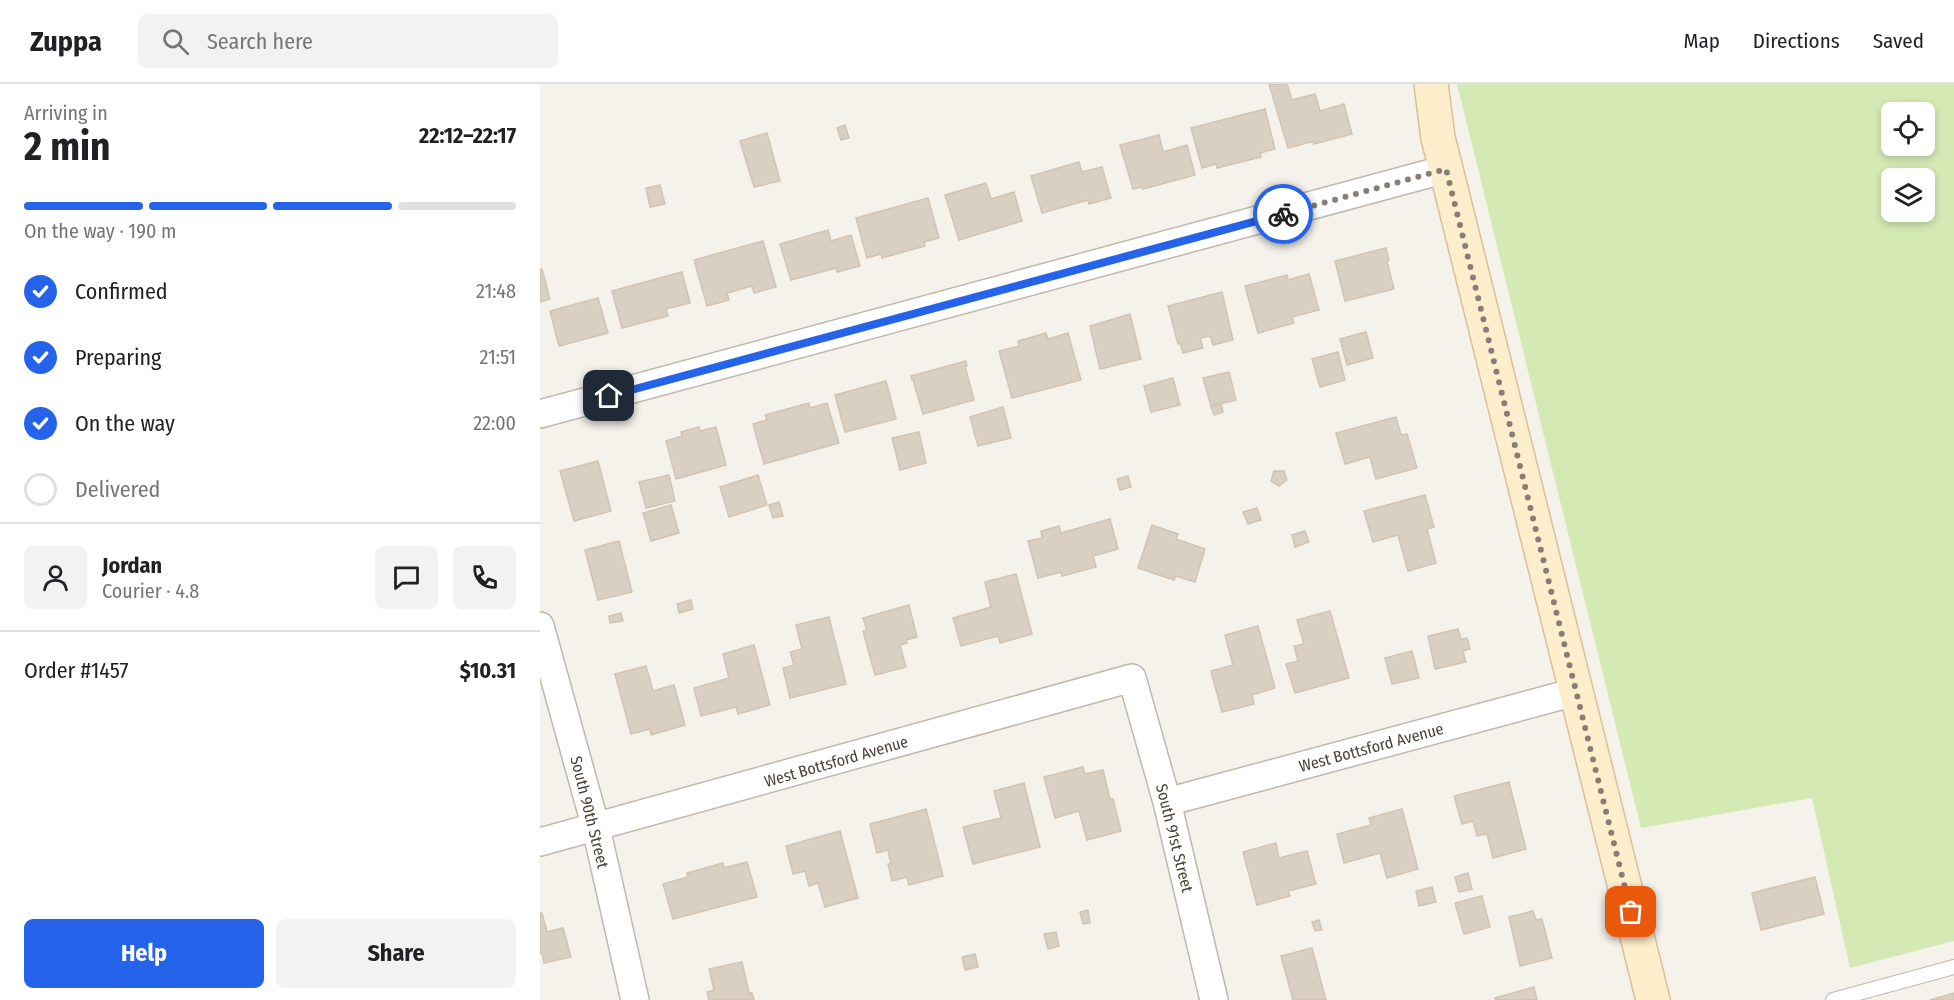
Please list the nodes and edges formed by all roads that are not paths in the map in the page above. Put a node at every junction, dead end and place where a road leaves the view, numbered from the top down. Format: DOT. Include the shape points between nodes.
graph roads {
  1 [pos="1431,84"];
  2 [pos="1446,169"];
  3 [pos="540,414"];
  4 [pos="540,626"];
  5 [pos="1132,678"];
  6 [pos="1575,692"];
  7 [pos="1167,802"];
  8 [pos="596,828"];
  9 [pos="540,842"];
  10 [pos="1954,967"];
  11 [pos="635,1000"];
  12 [pos="1214,1000"];
  13 [pos="1653,1000"];
  14 [pos="1833,1000"];
  1 -- 2 [label="main road"];
  2 -- 3 [label="street"];
  2 -- 6 [label="main road"];
  4 -- 8 [label="street, South 90th Street"];
  5 -- 7 [label="street, South 91st Street"];
  5 -- 8 [label="street, West Bottsford Avenue"];
  6 -- 7 [label="street, West Bottsford Avenue"];
  6 -- 13 [label="main road"];
  7 -- 12 [label="street, South 91st Street"];
  8 -- 9 [label="street, West Bottsford Avenue"];
  8 -- 11 [label="street, South 90th Street"];
  10 -- 14 [label="lane"];
}
